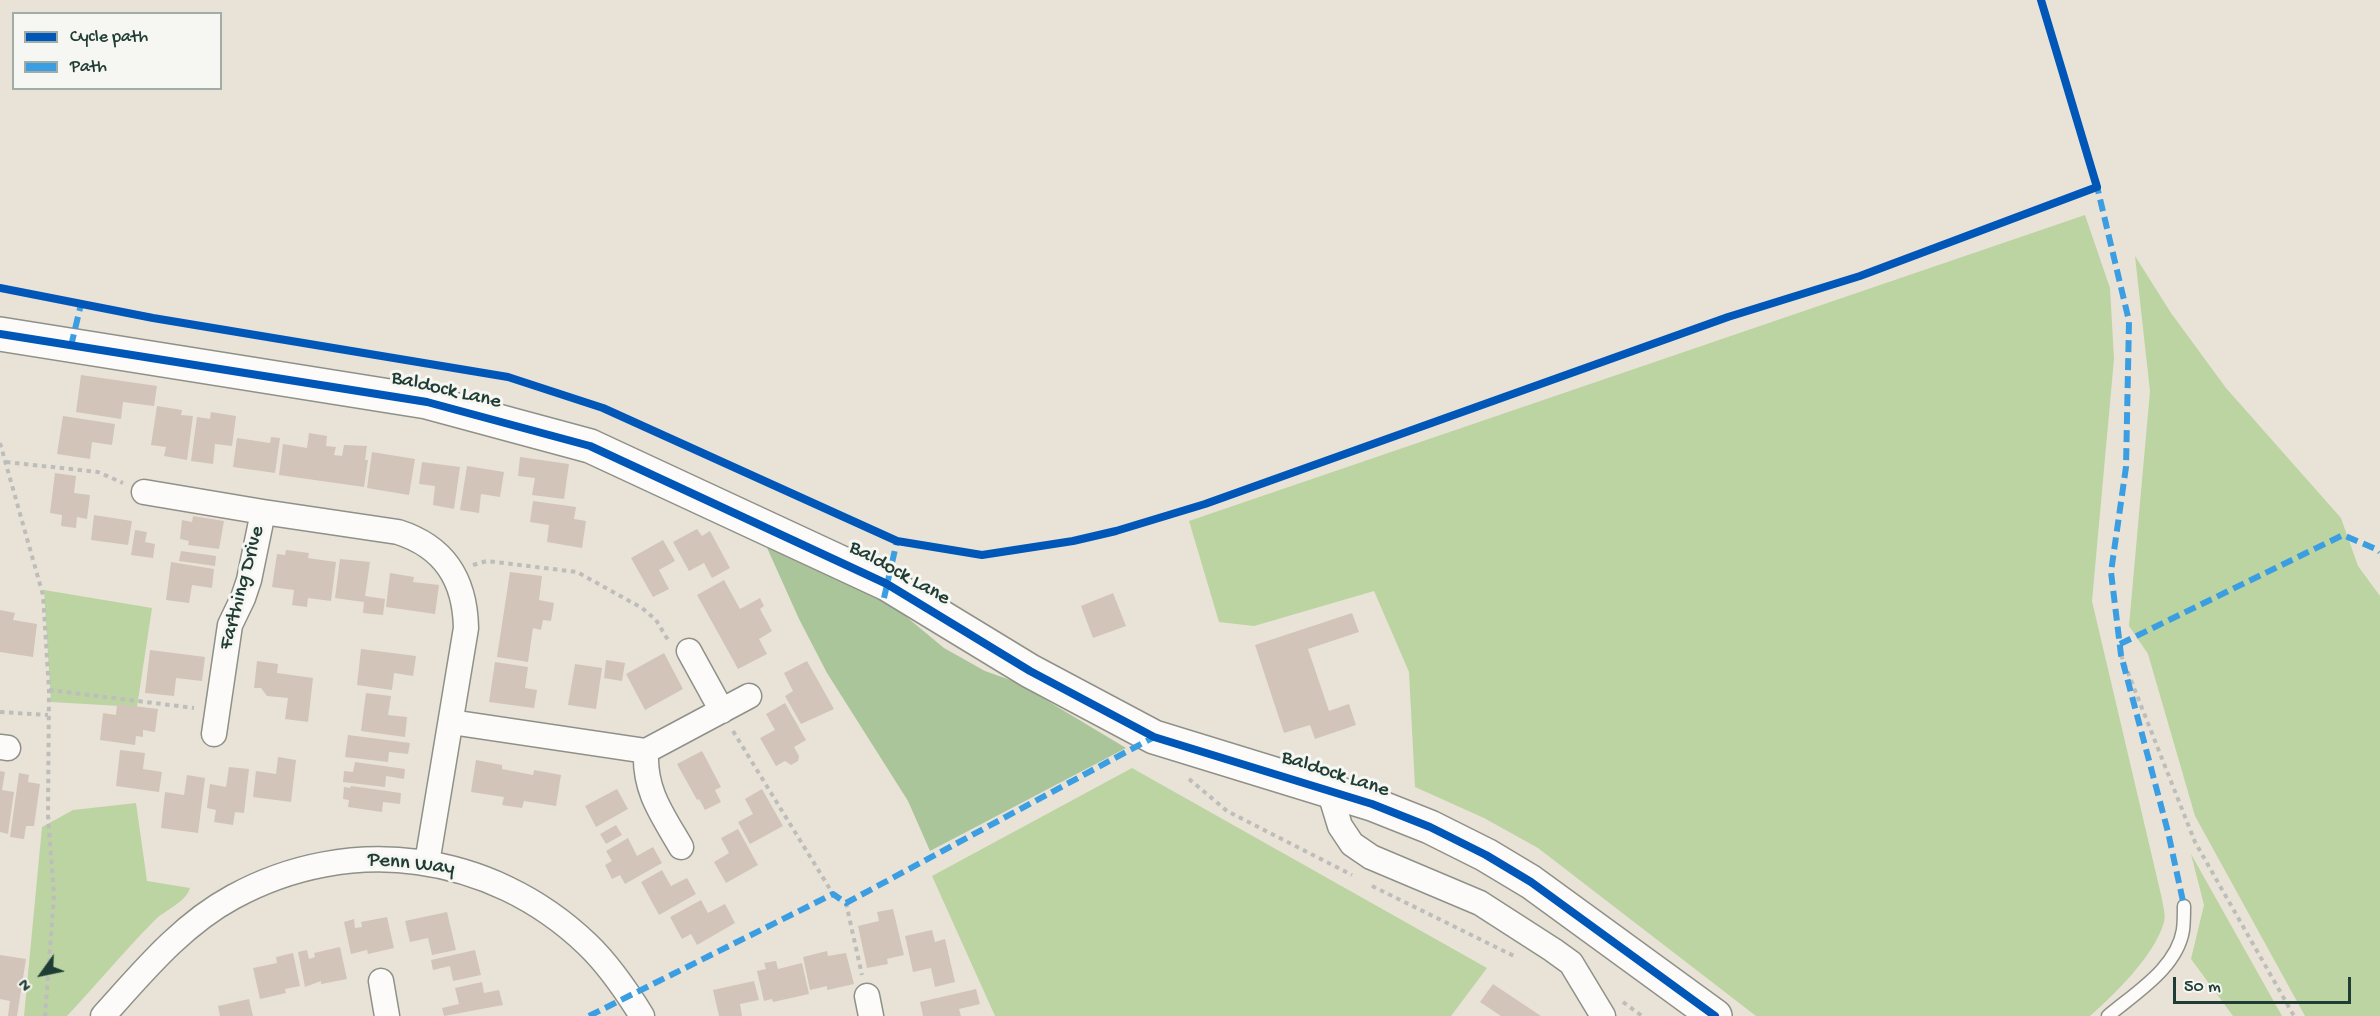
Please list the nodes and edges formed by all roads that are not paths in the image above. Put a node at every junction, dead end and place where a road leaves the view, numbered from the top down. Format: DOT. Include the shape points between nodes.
graph roads {
  1 [pos="0,334"];
  2 [pos="144,492"];
  3 [pos="263,512"];
  4 [pos="689,651"];
  5 [pos="749,696"];
  6 [pos="722,711"];
  7 [pos="451,722"];
  8 [pos="216,723"];
  9 [pos="646,751"];
  10 [pos="1329,790"];
  11 [pos="681,847"];
  12 [pos="427,863"];
  13 [pos="2184,906"];
  14 [pos="381,981"];
  15 [pos="103,1016"];
  16 [pos="387,1016"];
  17 [pos="642,1016"];
  18 [pos="1604,1016"];
  19 [pos="1715,1016"];
  20 [pos="2108,1016"];
  1 -- 10 [label="street, Baldock Lane" via="427,402 590,446 887,584 1030,672 1154,737"];
  2 -- 3 [label="street, Farthing Drive"];
  3 -- 7 [label="street, Farthing Drive" via="407,535 438,553 455,575 463,596 466,628"];
  3 -- 8 [label="street, Farthing Drive" via="249,580 230,625"];
  4 -- 6 [label="street"];
  5 -- 6 [label="street"];
  6 -- 9 [label="street"];
  7 -- 9 [label="street"];
  7 -- 12 [label="street, Farthing Drive"];
  9 -- 11 [label="street" via="649,787"];
  10 -- 18 [label="street, Baldock Lane" via="1340,826 1352,844 1480,903 1553,950 1584,981"];
  10 -- 19 [label="street, Baldock Lane" via="1430,827 1486,855 1532,882"];
  12 -- 15 [label="street, Penn Way" via="387,858 344,861 264,882 232,897 195,921 171,943"];
  12 -- 17 [label="street, Penn Way" via="496,881 530,898 588,944"];
  13 -- 20 [label="lane" via="2183,931 2177,949 2153,979"];
  14 -- 16 [label="street"];
}
